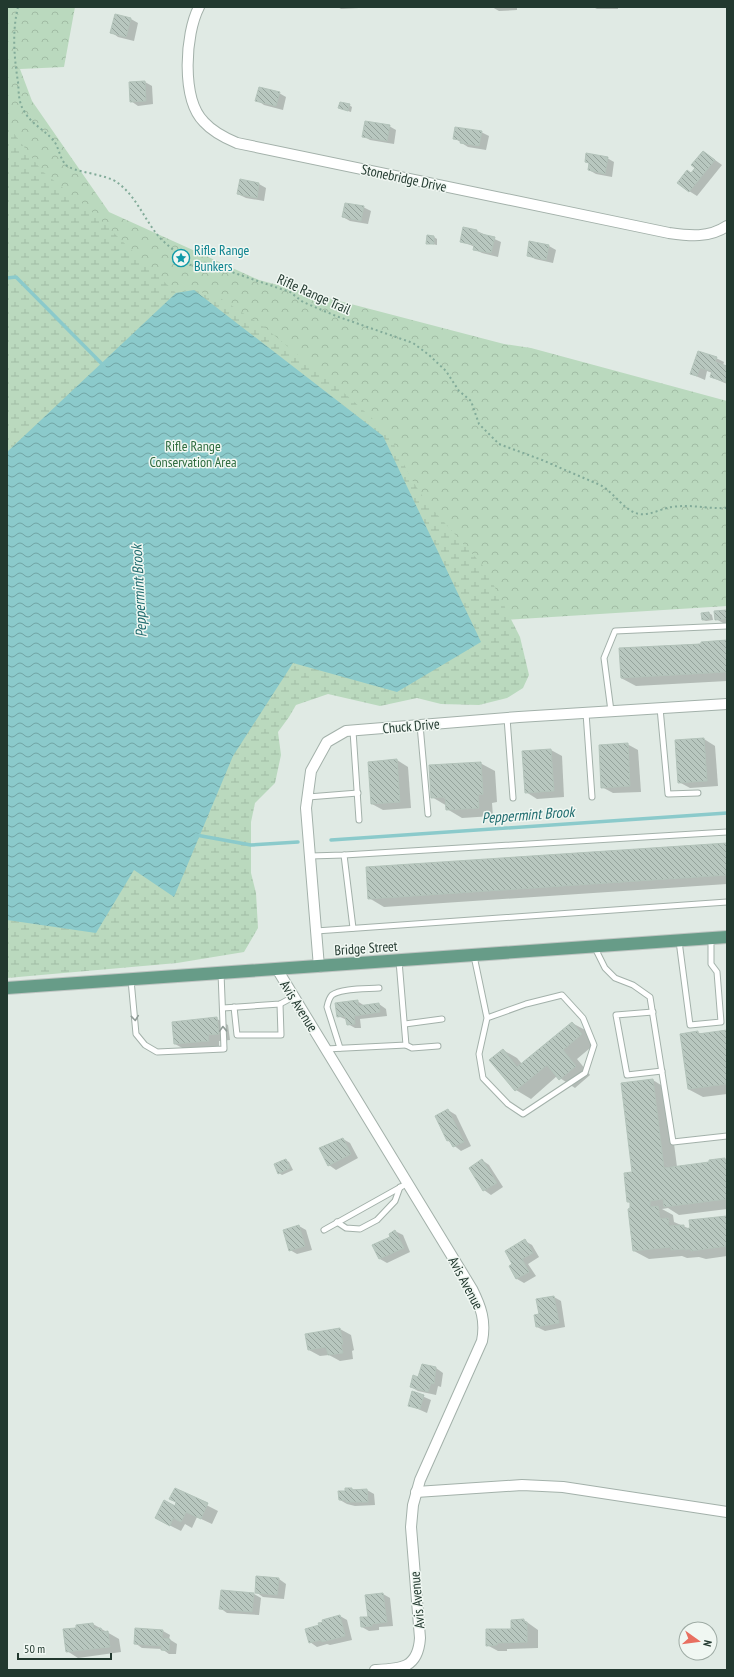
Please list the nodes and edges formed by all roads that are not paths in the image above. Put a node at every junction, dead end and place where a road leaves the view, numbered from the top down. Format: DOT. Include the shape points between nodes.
graph roads {
  1 [pos="199,7"];
  2 [pos="727,226"];
  3 [pos="727,626"];
  4 [pos="727,704"];
  5 [pos="660,708"];
  6 [pos="611,711"];
  7 [pos="586,713"];
  8 [pos="507,718"];
  9 [pos="420,725"];
  10 [pos="353,731"];
  11 [pos="358,793"];
  12 [pos="698,793"];
  13 [pos="308,797"];
  14 [pos="592,797"];
  15 [pos="513,798"];
  16 [pos="428,814"];
  17 [pos="359,820"];
  18 [pos="727,832"];
  19 [pos="344,855"];
  20 [pos="310,856"];
  21 [pos="727,902"];
  22 [pos="353,928"];
  23 [pos="316,931"];
  24 [pos="727,937"];
  25 [pos="711,939"];
  26 [pos="679,941"];
  27 [pos="595,947"];
  28 [pos="474,956"];
  29 [pos="399,961"];
  30 [pos="319,966"];
  31 [pos="277,970"];
  32 [pos="221,973"];
  33 [pos="131,980"];
  34 [pos="7,988"];
  35 [pos="379,988"];
  36 [pos="293,997"];
  37 [pos="280,1004"];
  38 [pos="234,1007"];
  39 [pos="222,1008"];
  40 [pos="653,1012"];
  41 [pos="487,1018"];
  42 [pos="442,1019"];
  43 [pos="405,1024"];
  44 [pos="406,1045"];
  45 [pos="438,1046"];
  46 [pos="340,1048"];
  47 [pos="326,1049"];
  48 [pos="662,1071"];
  49 [pos="727,1136"];
  50 [pos="404,1185"];
  51 [pos="337,1222"];
  52 [pos="324,1230"];
  53 [pos="416,1492"];
  54 [pos="727,1512"];
  55 [pos="374,1670"];
  1 -- 2 [label="street, Stonebridge Drive" via="187,57 188,81 193,103 202,121 218,134 237,143 669,233 708,235"];
  3 -- 6 [label="lane" via="615,631 604,658"];
  4 -- 5 [label="street, Chuck Drive"];
  5 -- 6 [label="street, Chuck Drive"];
  5 -- 12 [label="lane" via="668,794"];
  6 -- 7 [label="street, Chuck Drive"];
  7 -- 8 [label="street, Chuck Drive"];
  7 -- 14 [label="lane"];
  8 -- 9 [label="street, Chuck Drive"];
  8 -- 15 [label="lane"];
  9 -- 10 [label="street, Chuck Drive"];
  9 -- 16 [label="lane"];
  10 -- 11 [label="lane"];
  10 -- 13 [label="street, Chuck Drive" via="346,731 327,742 311,771"];
  11 -- 13 [label="lane"];
  11 -- 17 [label="lane"];
  13 -- 20 [label="street, Chuck Drive" via="306,808"];
  18 -- 19 [label="lane"];
  19 -- 20 [label="lane"];
  19 -- 22 [label="lane"];
  20 -- 23 [label="street, Chuck Drive"];
  21 -- 22 [label="lane"];
  22 -- 23 [label="lane"];
  23 -- 30 [label="street, Chuck Drive"];
  24 -- 25 [label="main road, Bridge Street"];
  25 -- 26 [label="main road, Bridge Street"];
  25 -- 26 [label="lane" via="711,964 717,972 721,1022 690,1025"];
  26 -- 27 [label="main road, Bridge Street"];
  27 -- 28 [label="main road, Bridge Street"];
  27 -- 40 [label="lane" via="605,968 615,978 650,997"];
  28 -- 29 [label="main road, Bridge Street"];
  28 -- 41 [label="lane"];
  29 -- 30 [label="main road, Bridge Street"];
  29 -- 43 [label="lane"];
  30 -- 31 [label="main road, Bridge Street"];
  31 -- 32 [label="main road, Bridge Street"];
  31 -- 36 [label="street, Avis Avenue"];
  32 -- 33 [label="main road, Bridge Street"];
  32 -- 39 [label="lane"];
  33 -- 34 [label="main road, Bridge Street"];
  33 -- 39 [label="lane, one-way" via="136,1034 145,1045 157,1052 224,1049"];
  35 -- 46 [label="lane" via="332,995 327,1007"];
  36 -- 37 [label="lane"];
  36 -- 47 [label="street, Avis Avenue"];
  37 -- 38 [label="lane"];
  37 -- 38 [label="lane" via="281,1035 237,1035"];
  38 -- 39 [label="lane"];
  40 -- 48 [label="lane"];
  40 -- 48 [label="lane" via="616,1015 627,1075"];
  41 -- 41 [label="lane" via="479,1054 483,1078 508,1104 523,1114 585,1073 594,1045 583,1018 562,995"];
  42 -- 43 [label="lane"];
  43 -- 44 [label="lane"];
  44 -- 45 [label="lane" via="412,1048"];
  44 -- 46 [label="lane"];
  46 -- 47 [label="lane"];
  47 -- 50 [label="street, Avis Avenue"];
  48 -- 49 [label="lane" via="674,1142"];
  50 -- 51 [label="lane"];
  50 -- 51 [label="lane" via="395,1201 372,1223 360,1229 346,1228"];
  50 -- 53 [label="street, Avis Avenue" via="472,1289 484,1317 482,1341 477,1354"];
  51 -- 52 [label="lane"];
  53 -- 54 [label="street" via="522,1485 563,1487"];
  53 -- 55 [label="street, Avis Avenue" via="411,1527 419,1647 411,1663 404,1667"];
}
